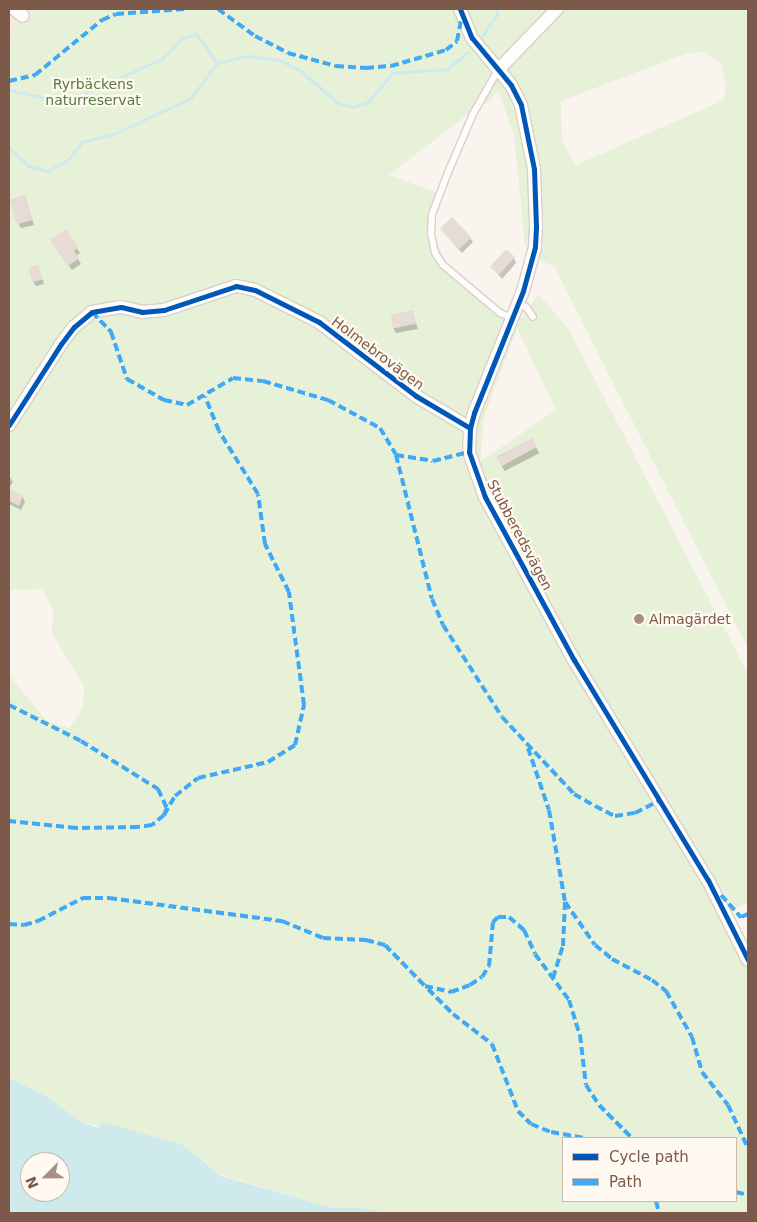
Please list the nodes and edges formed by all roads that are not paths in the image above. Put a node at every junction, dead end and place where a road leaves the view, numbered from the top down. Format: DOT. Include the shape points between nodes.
graph roads {
  1 [pos="460,9"];
  2 [pos="557,9"];
  3 [pos="498,70"];
  4 [pos="518,304"];
  5 [pos="533,317"];
  6 [pos="513,318"];
  7 [pos="9,425"];
  8 [pos="470,428"];
  9 [pos="748,960"];
  1 -- 3 [label="street, Stubberedsvägen" via="472,38"];
  2 -- 3 [label="street"];
  3 -- 4 [label="street, Stubberedsvägen" via="511,85 521,105 534,169 535,247"];
  3 -- 6 [label="lane" via="473,114 449,170 432,214 431,234 436,254 443,265 500,313"];
  4 -- 5 [label="lane" via="526,307"];
  4 -- 6 [label="street, Stubberedsvägen"];
  6 -- 8 [label="street, Stubberedsvägen"];
  7 -- 8 [label="street, Holmebrovägen" via="61,344 92,312 121,307 142,312 164,310 236,286 255,290 319,322 416,396"];
  8 -- 9 [label="street, Stubberedsvägen" via="469,452 485,497 574,660 708,880"];
}
